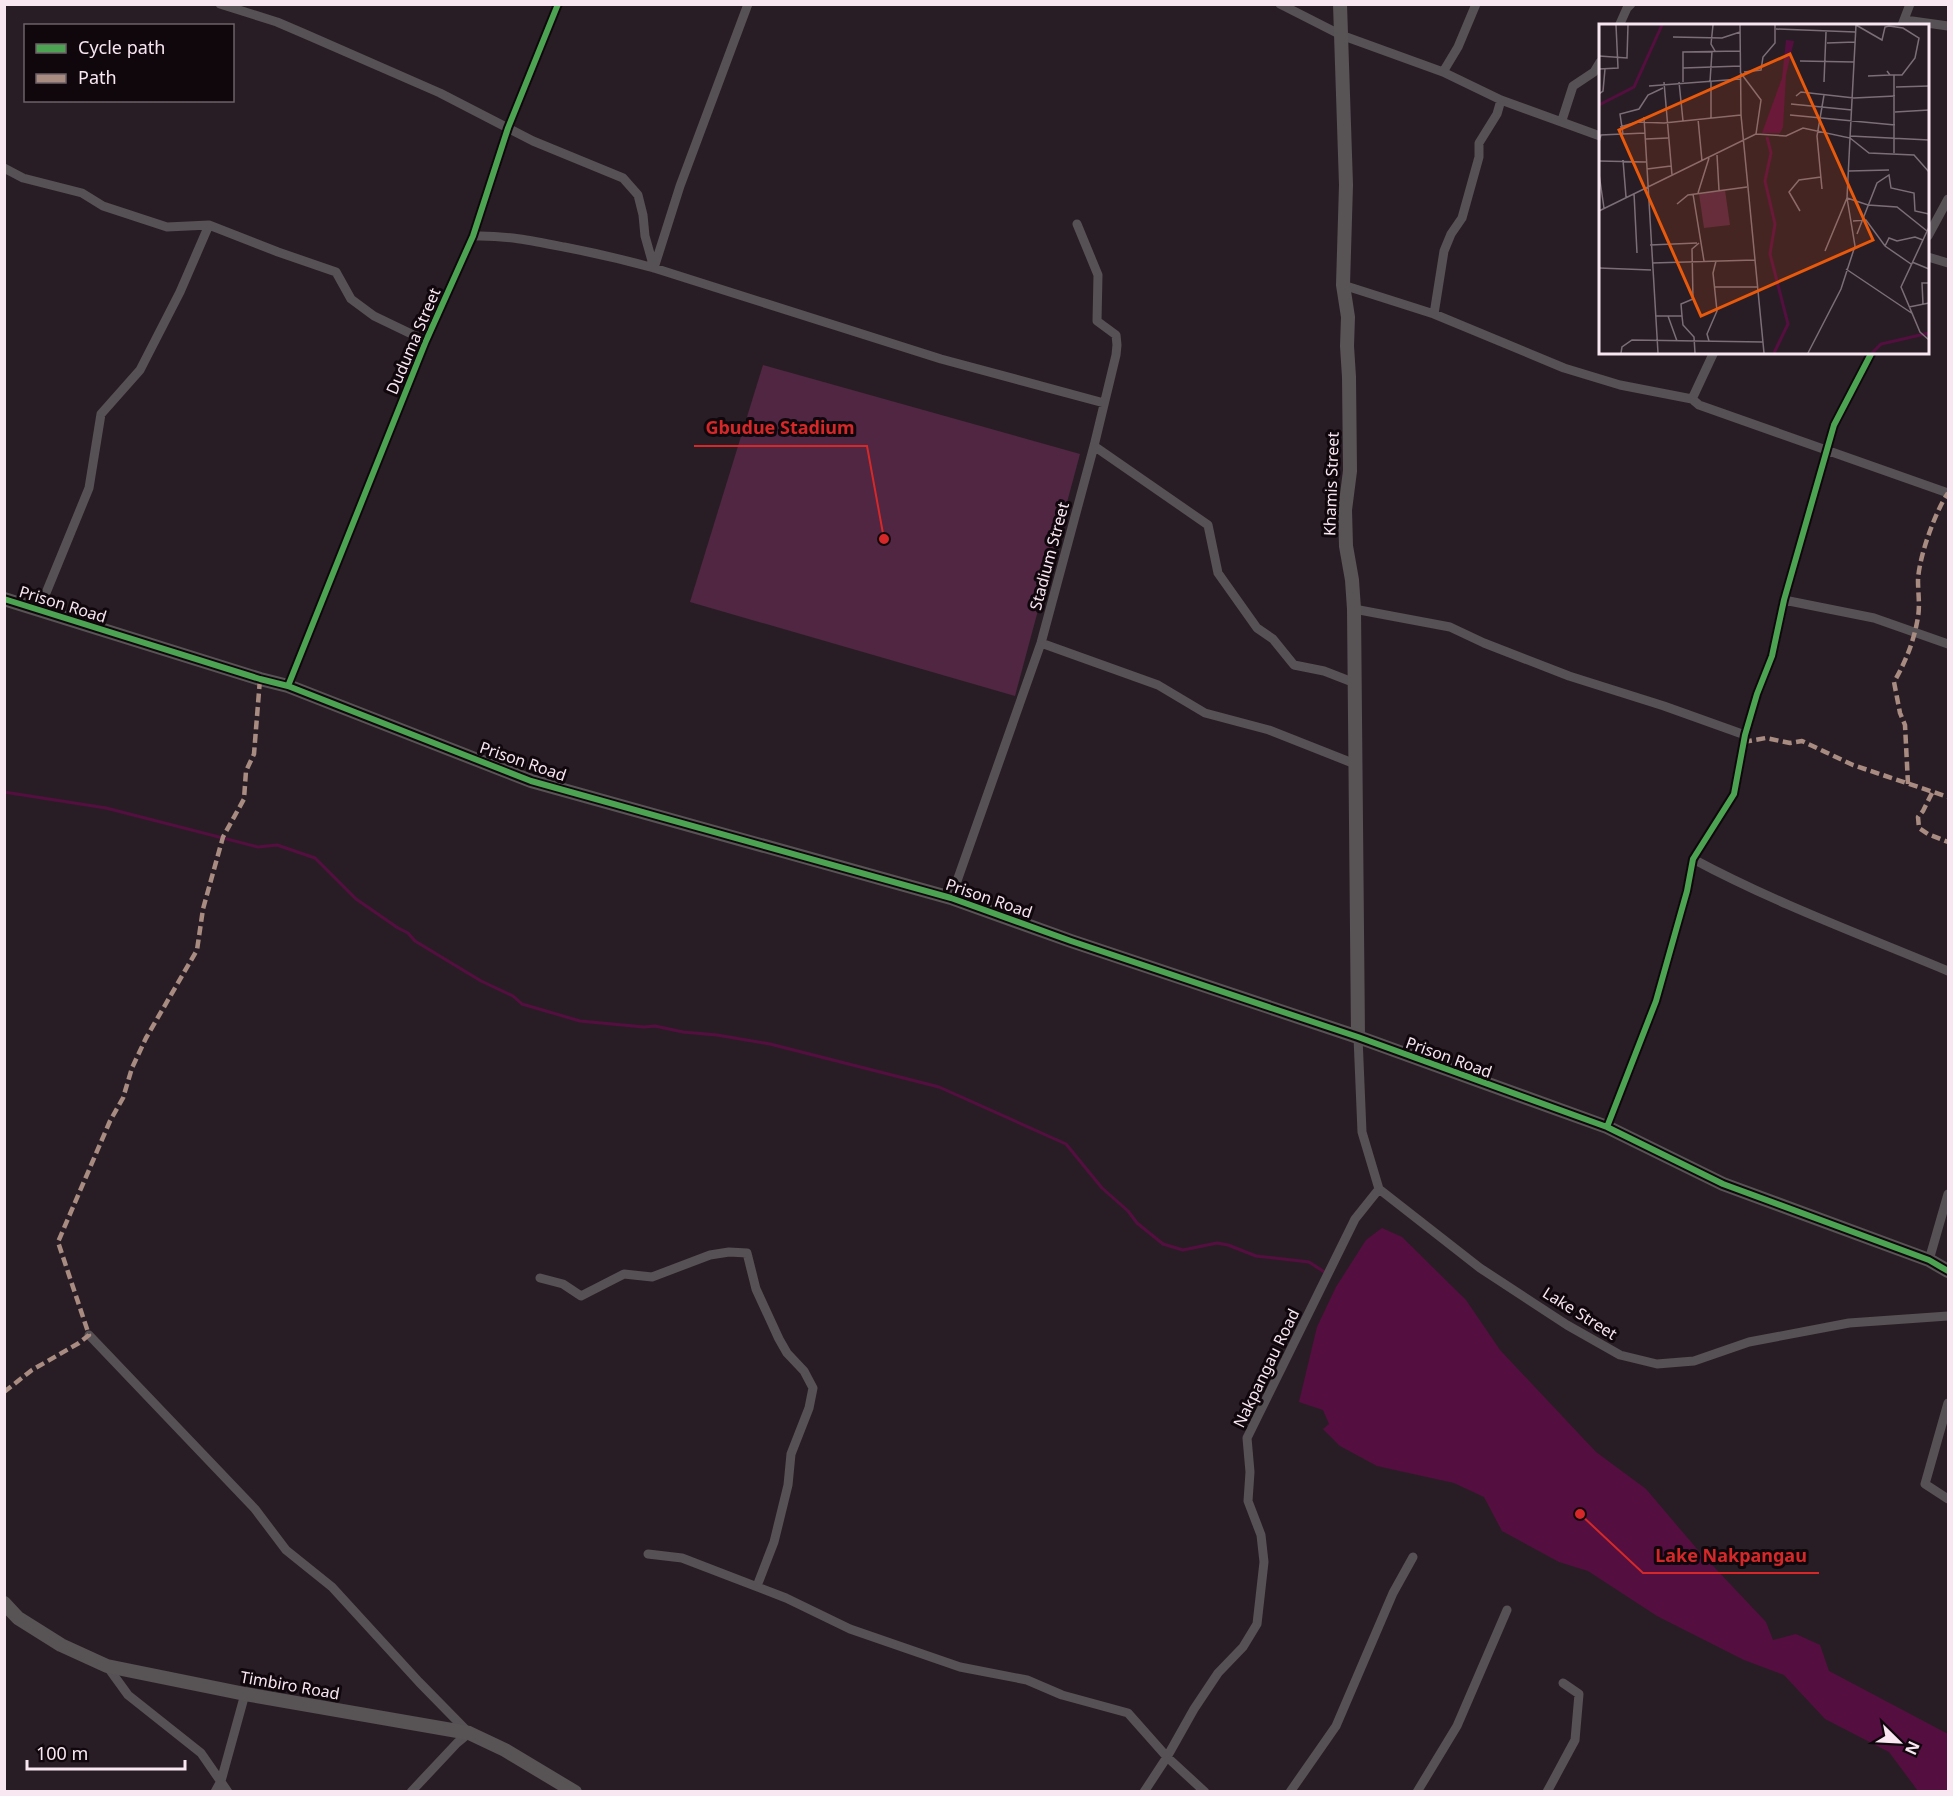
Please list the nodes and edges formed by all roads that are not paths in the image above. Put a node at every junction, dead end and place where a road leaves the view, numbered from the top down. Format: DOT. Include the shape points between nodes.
graph roads {
  1 [pos="220,4"];
  2 [pos="558,4"];
  3 [pos="748,4"];
  4 [pos="1280,4"];
  5 [pos="1340,4"];
  6 [pos="1476,4"];
  7 [pos="1631,4"];
  8 [pos="1910,4"];
  9 [pos="1903,23"];
  10 [pos="1620,24"];
  11 [pos="1918,24"];
  12 [pos="1929,25"];
  13 [pos="1948,26"];
  14 [pos="1341,35"];
  15 [pos="1599,64"];
  16 [pos="1443,72"];
  17 [pos="1501,100"];
  18 [pos="1562,120"];
  19 [pos="508,128"];
  20 [pos="1599,136"];
  21 [pos="4,168"];
  22 [pos="1948,199"];
  23 [pos="1077,224"];
  24 [pos="209,225"];
  25 [pos="1929,234"];
  26 [pos="473,236"];
  27 [pos="1929,256"];
  28 [pos="1948,263"];
  29 [pos="654,268"];
  30 [pos="1343,285"];
  31 [pos="1434,314"];
  32 [pos="426,341"];
  33 [pos="1713,354"];
  34 [pos="1871,354"];
  35 [pos="1692,399"];
  36 [pos="1104,403"];
  37 [pos="1094,447"];
  38 [pos="1827,450"];
  39 [pos="1948,493"];
  40 [pos="4,600"];
  41 [pos="1784,600"];
  42 [pos="1354,609"];
  43 [pos="39,610"];
  44 [pos="1041,643"];
  45 [pos="1948,644"];
  46 [pos="1355,683"];
  47 [pos="288,686"];
  48 [pos="1745,735"];
  49 [pos="1355,764"];
  50 [pos="1693,859"];
  51 [pos="951,898"];
  52 [pos="1948,971"];
  53 [pos="1358,1037"];
  54 [pos="1607,1127"];
  55 [pos="1379,1189"];
  56 [pos="1948,1194"];
  57 [pos="1929,1260"];
  58 [pos="1948,1270"];
  59 [pos="540,1278"];
  60 [pos="1948,1316"];
  61 [pos="89,1335"];
  62 [pos="1948,1403"];
  63 [pos="1948,1499"];
  64 [pos="648,1554"];
  65 [pos="1413,1557"];
  66 [pos="757,1586"];
  67 [pos="4,1603"];
  68 [pos="1507,1610"];
  69 [pos="107,1666"];
  70 [pos="1563,1683"];
  71 [pos="245,1694"];
  72 [pos="470,1733"];
  73 [pos="1167,1757"];
  74 [pos="221,1781"];
  75 [pos="215,1791"];
  76 [pos="228,1791"];
  77 [pos="411,1791"];
  78 [pos="575,1791"];
  79 [pos="1144,1791"];
  80 [pos="1204,1791"];
  81 [pos="1290,1791"];
  82 [pos="1417,1791"];
  83 [pos="1546,1791"];
  1 -- 19 [label="street" via="316,38"];
  2 -- 19 [label="street, Duduma Street"];
  3 -- 29 [label="street" via="687,166"];
  4 -- 14 [label="street"];
  5 -- 14 [label="street, Khamis Street"];
  6 -- 16 [label="street"];
  7 -- 10 [label="street"];
  8 -- 9 [label="street"];
  9 -- 11 [label="street"];
  12 -- 13 [label="street"];
  14 -- 16 [label="street"];
  14 -- 30 [label="street, Khamis Street" via="1347,185"];
  15 -- 18 [label="street" via="1573,87"];
  16 -- 17 [label="street"];
  17 -- 18 [label="street"];
  17 -- 31 [label="street" via="1479,143 1479,157 1462,218 1444,251"];
  18 -- 20 [label="street"];
  19 -- 26 [label="street, Duduma Street"];
  19 -- 29 [label="street" via="623,178 638,195"];
  21 -- 24 [label="street" via="166,227"];
  22 -- 25 [label="street"];
  23 -- 36 [label="street, Stadium Street" via="1098,275 1096,321 1116,334"];
  24 -- 32 [label="street" via="336,272 351,299 374,316"];
  24 -- 43 [label="street" via="140,370 101,414 89,488"];
  26 -- 29 [label="street" via="522,238"];
  26 -- 32 [label="street, Duduma Street"];
  27 -- 28 [label="street"];
  29 -- 36 [label="street" via="941,359"];
  30 -- 31 [label="street"];
  30 -- 42 [label="street, Khamis Street" via="1350,377 1346,546"];
  31 -- 35 [label="street" via="1564,368 1620,385"];
  32 -- 47 [label="street, Duduma Street"];
  33 -- 35 [label="street"];
  34 -- 38 [label="street" via="1834,425"];
  35 -- 38 [label="street" via="1699,405"];
  36 -- 37 [label="street, Stadium Street"];
  37 -- 44 [label="street, Stadium Street"];
  37 -- 46 [label="street" via="1208,525 1218,573 1257,628 1273,639 1294,665"];
  38 -- 39 [label="street"];
  38 -- 41 [label="street"];
  40 -- 43 [label="street, Prison Road"];
  41 -- 45 [label="street" via="1874,618"];
  41 -- 48 [label="street" via="1772,656"];
  42 -- 46 [label="street, Khamis Street"];
  42 -- 48 [label="street" via="1450,627 1569,676"];
  43 -- 47 [label="street, Prison Road"];
  44 -- 49 [label="street" via="1158,685 1205,713 1269,730"];
  44 -- 51 [label="street, Stadium Street"];
  46 -- 49 [label="street, Khamis Street"];
  47 -- 51 [label="street, Prison Road" via="531,781"];
  48 -- 50 [label="street" via="1734,794"];
  49 -- 53 [label="street, Khamis Street"];
  50 -- 52 [label="street" via="1814,917"];
  50 -- 54 [label="street" via="1656,1001"];
  51 -- 53 [label="street, Prison Road"];
  53 -- 54 [label="street, Prison Road"];
  53 -- 55 [label="street" via="1362,1132"];
  54 -- 57 [label="street, Prison Road" via="1723,1184"];
  55 -- 60 [label="street, Lake Street" via="1480,1268 1567,1325 1620,1355 1657,1365 1694,1360 1749,1342 1849,1323"];
  55 -- 73 [label="street, Nakpangau Road" via="1355,1219 1247,1438 1248,1501 1261,1535 1264,1562 1257,1624 1243,1647 1218,1673"];
  56 -- 57 [label="street"];
  57 -- 58 [label="street, Prison Road"];
  59 -- 66 [label="street" via="563,1284 581,1296 624,1274 652,1276 710,1255 747,1254 756,1289 779,1339 813,1388 791,1454 774,1542"];
  61 -- 72 [label="street" via="255,1509 286,1550 332,1587"];
  62 -- 63 [label="street" via="1925,1484"];
  64 -- 66 [label="street" via="682,1558"];
  65 -- 81 [label="street" via="1393,1593 1336,1726"];
  66 -- 73 [label="street" via="850,1629 960,1667 1027,1680 1062,1695 1128,1713"];
  67 -- 69 [label="street, Timbiro Road" via="44,1635"];
  68 -- 82 [label="street" via="1457,1726"];
  69 -- 71 [label="street, Timbiro Road"];
  69 -- 74 [label="street" via="128,1695 201,1753"];
  70 -- 83 [label="street" via="1579,1694 1575,1740"];
  71 -- 72 [label="street, Timbiro Road"];
  71 -- 74 [label="street"];
  72 -- 77 [label="street"];
  72 -- 78 [label="street, Timbiro Road"];
  73 -- 79 [label="street, Nakpangau Road"];
  73 -- 80 [label="street"];
  74 -- 75 [label="street"];
  74 -- 76 [label="street"];
}
